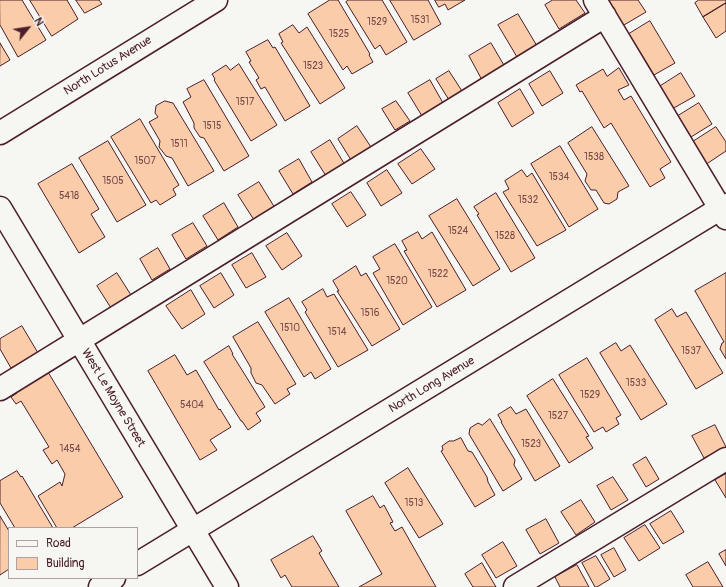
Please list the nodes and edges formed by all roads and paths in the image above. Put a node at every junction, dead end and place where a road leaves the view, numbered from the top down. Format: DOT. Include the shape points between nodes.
graph roads {
  1 [pos="216,0"];
  2 [pos="600,8"];
  3 [pos="0,133"];
  4 [pos="0,208"];
  5 [pos="724,211"];
  6 [pos="79,341"];
  7 [pos="0,389"];
  8 [pos="726,459"];
  9 [pos="193,530"];
  10 [pos="138,563"];
  11 [pos="112,579"];
  12 [pos="100,587"];
  13 [pos="227,587"];
  14 [pos="515,587"];
  1 -- 3 [label="street, North Lotus Avenue"];
  2 -- 5 [label="street"];
  2 -- 6 [label="street"];
  4 -- 6 [label="street, West Le Moyne Street"];
  5 -- 9 [label="street, North Long Avenue"];
  6 -- 7 [label="street"];
  6 -- 9 [label="street, West Le Moyne Street"];
  8 -- 14 [label="street"];
  9 -- 10 [label="street, North Long Avenue"];
  9 -- 13 [label="street, West Le Moyne Street"];
  11 -- 12 [label="street"];
}
